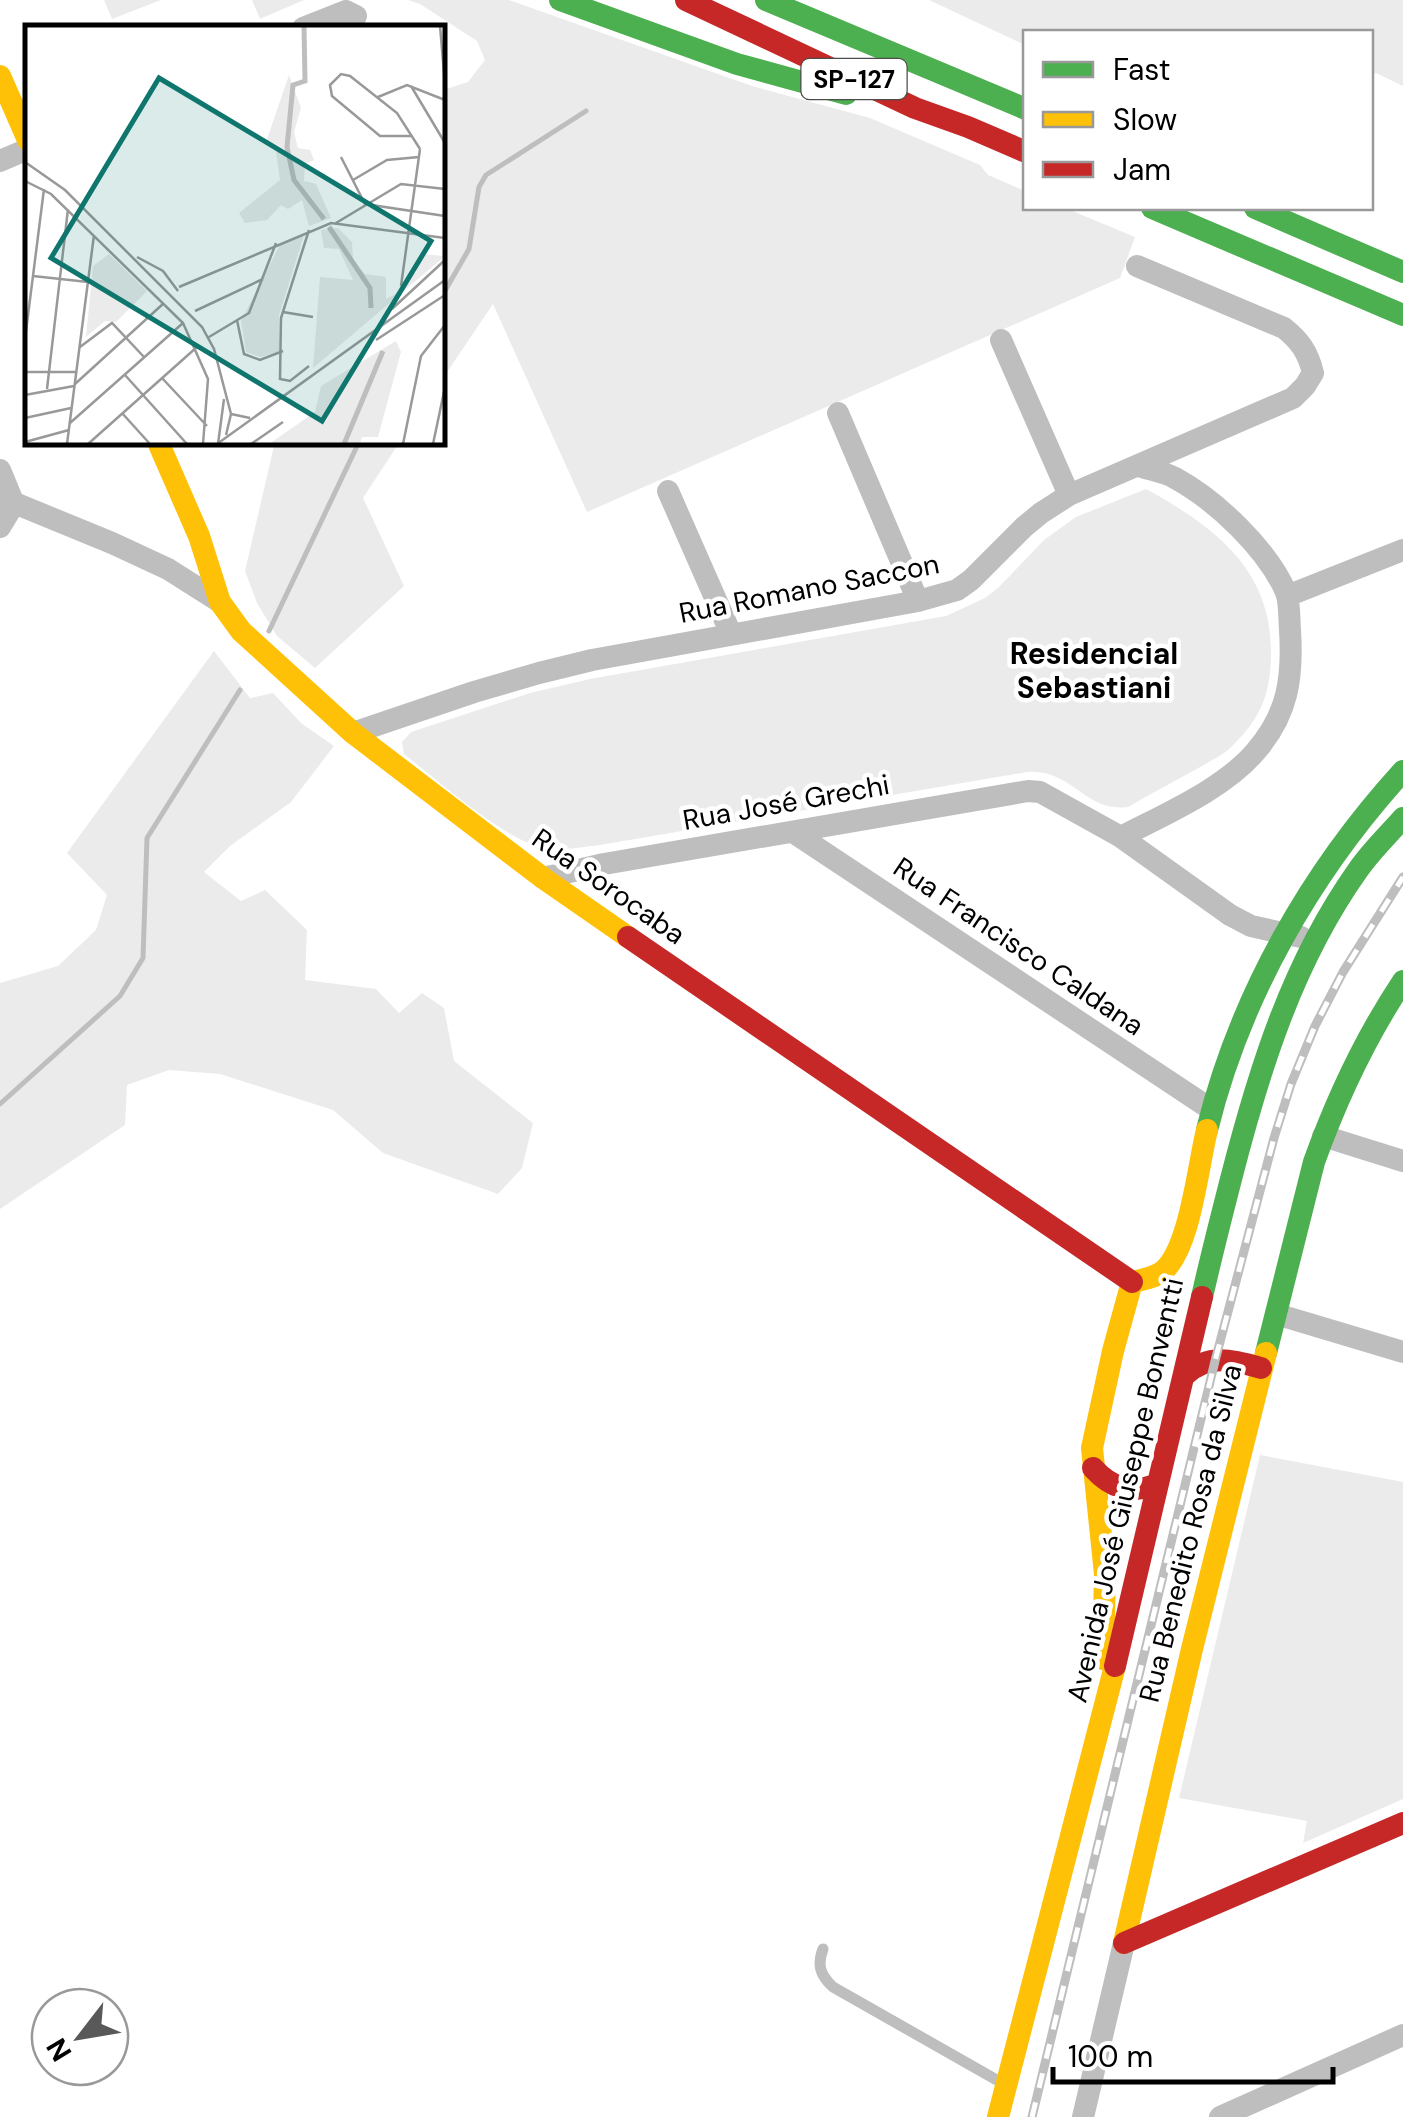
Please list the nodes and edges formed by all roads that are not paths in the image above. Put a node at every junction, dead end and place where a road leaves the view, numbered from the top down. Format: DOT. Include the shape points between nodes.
graph roads {
  1 [pos="560,0"];
  2 [pos="686,0"];
  3 [pos="766,0"];
  4 [pos="797,0"];
  5 [pos="356,16"];
  6 [pos="311,25"];
  7 [pos="885,50"];
  8 [pos="0,76"];
  9 [pos="916,108"];
  10 [pos="1023,108"];
  11 [pos="25,133"];
  12 [pos="25,149"];
  13 [pos="1023,151"];
  14 [pos="0,161"];
  15 [pos="1157,210"];
  16 [pos="1260,210"];
  17 [pos="1137,266"];
  18 [pos="1403,272"];
  19 [pos="1403,315"];
  20 [pos="1002,340"];
  21 [pos="838,413"];
  22 [pos="159,445"];
  23 [pos="1139,466"];
  24 [pos="0,470"];
  25 [pos="668,491"];
  26 [pos="1069,496"];
  27 [pos="7,500"];
  28 [pos="0,527"];
  29 [pos="1403,550"];
  30 [pos="1288,596"];
  31 [pos="918,601"];
  32 [pos="220,602"];
  33 [pos="732,634"];
  34 [pos="353,733"];
  35 [pos="1403,771"];
  36 [pos="1403,818"];
  37 [pos="792,832"];
  38 [pos="1121,837"];
  39 [pos="543,878"];
  40 [pos="1285,934"];
  41 [pos="1315,939"];
  42 [pos="1403,981"];
  43 [pos="1212,1110"];
  44 [pos="1323,1136"];
  45 [pos="1403,1161"];
  46 [pos="1158,1276"];
  47 [pos="1132,1282"];
  48 [pos="1276,1314"];
  49 [pos="1198,1315"];
  50 [pos="1403,1352"];
  51 [pos="1216,1357"];
  52 [pos="1261,1368"];
  53 [pos="1185,1375"];
  54 [pos="1093,1468"];
  55 [pos="1158,1484"];
  56 [pos="1102,1722"];
  57 [pos="1403,1823"];
  58 [pos="1124,1944"];
  59 [pos="824,1949"];
  60 [pos="1403,2035"];
  61 [pos="1006,2085"];
  62 [pos="998,2117"];
  63 [pos="1083,2117"];
  64 [pos="1220,2117"];
  1 -- 9 [label="main road" via="787,80"];
  2 -- 9 [label="main road, SP-127"];
  3 -- 7 [label="main road, SP-127"];
  4 -- 7 [label="main road"];
  5 -- 6 [label="street" via="346,11"];
  7 -- 10 [label="main road, SP-127"];
  8 -- 11 [label="main road"];
  9 -- 13 [label="main road, SP-127"];
  12 -- 14 [label="street"];
  15 -- 19 [label="main road"];
  16 -- 18 [label="main road"];
  17 -- 23 [label="street, Rua Romano Saccon" via="1284,328 1309,354 1313,373 1293,398"];
  20 -- 26 [label="street"];
  21 -- 31 [label="street"];
  22 -- 32 [label="main road, Rua Sorocaba"];
  23 -- 26 [label="street, Rua Romano Saccon"];
  23 -- 30 [label="street" via="1173,477 1229,518"];
  24 -- 27 [label="street"];
  25 -- 33 [label="street"];
  26 -- 31 [label="street, Rua Romano Saccon" via="1033,520 972,580"];
  27 -- 28 [label="street"];
  27 -- 32 [label="street" via="154,562"];
  29 -- 30 [label="street"];
  30 -- 38 [label="street" via="1290,678 1277,723 1242,767"];
  31 -- 33 [label="street, Rua Romano Saccon"];
  32 -- 34 [label="main road, Rua Sorocaba" via="241,631"];
  33 -- 34 [label="street, Rua Romano Saccon" via="539,672"];
  34 -- 39 [label="main road, Rua Sorocaba"];
  35 -- 40 [label="main road, Avenida José Giuseppe Bonventti" via="1358,820"];
  36 -- 41 [label="main road, Avenida José Giuseppe Bonventti" via="1359,868"];
  37 -- 38 [label="street, Rua José Grechi" via="1028,791"];
  37 -- 39 [label="street, Rua José Grechi"];
  37 -- 43 [label="street, Rua Francisco Caldana"];
  38 -- 40 [label="street" via="1230,915"];
  39 -- 47 [label="main road, Rua Sorocaba"];
  40 -- 41 [label="street"];
  40 -- 43 [label="main road, Avenida José Giuseppe Bonventti"];
  41 -- 49 [label="main road, Avenida José Giuseppe Bonventti" via="1268,1050"];
  42 -- 44 [label="main road, Rua Benedito Rosa da Silva" via="1380,1014"];
  43 -- 46 [label="main road, Avenida José Giuseppe Bonventti" via="1183,1240"];
  44 -- 45 [label="street"];
  44 -- 48 [label="main road, Rua Benedito Rosa da Silva"];
  46 -- 47 [label="main road, Avenida José Giuseppe Bonventti"];
  46 -- 49 [label="main road" via="1186,1284"];
  47 -- 54 [label="main road, Avenida José Giuseppe Bonventti" via="1094,1430"];
  48 -- 50 [label="street"];
  48 -- 52 [label="main road, Rua Benedito Rosa da Silva"];
  49 -- 51 [label="main road"];
  49 -- 53 [label="main road, Avenida José Giuseppe Bonventti"];
  51 -- 52 [label="main road"];
  51 -- 53 [label="main road"];
  52 -- 58 [label="main road, Rua Benedito Rosa da Silva"];
  53 -- 55 [label="main road, Avenida José Giuseppe Bonventti"];
  54 -- 55 [label="main road" via="1122,1490"];
  54 -- 56 [label="main road, Avenida José Giuseppe Bonventti" via="1105,1574"];
  55 -- 56 [label="main road, Avenida José Giuseppe Bonventti"];
  56 -- 61 [label="main road"];
  57 -- 58 [label="main road"];
  58 -- 63 [label="street, Rua Benedito Rosa da Silva"];
  59 -- 61 [label="lane" via="820,1971 833,1987"];
  60 -- 64 [label="street"];
  61 -- 62 [label="main road"];
}
